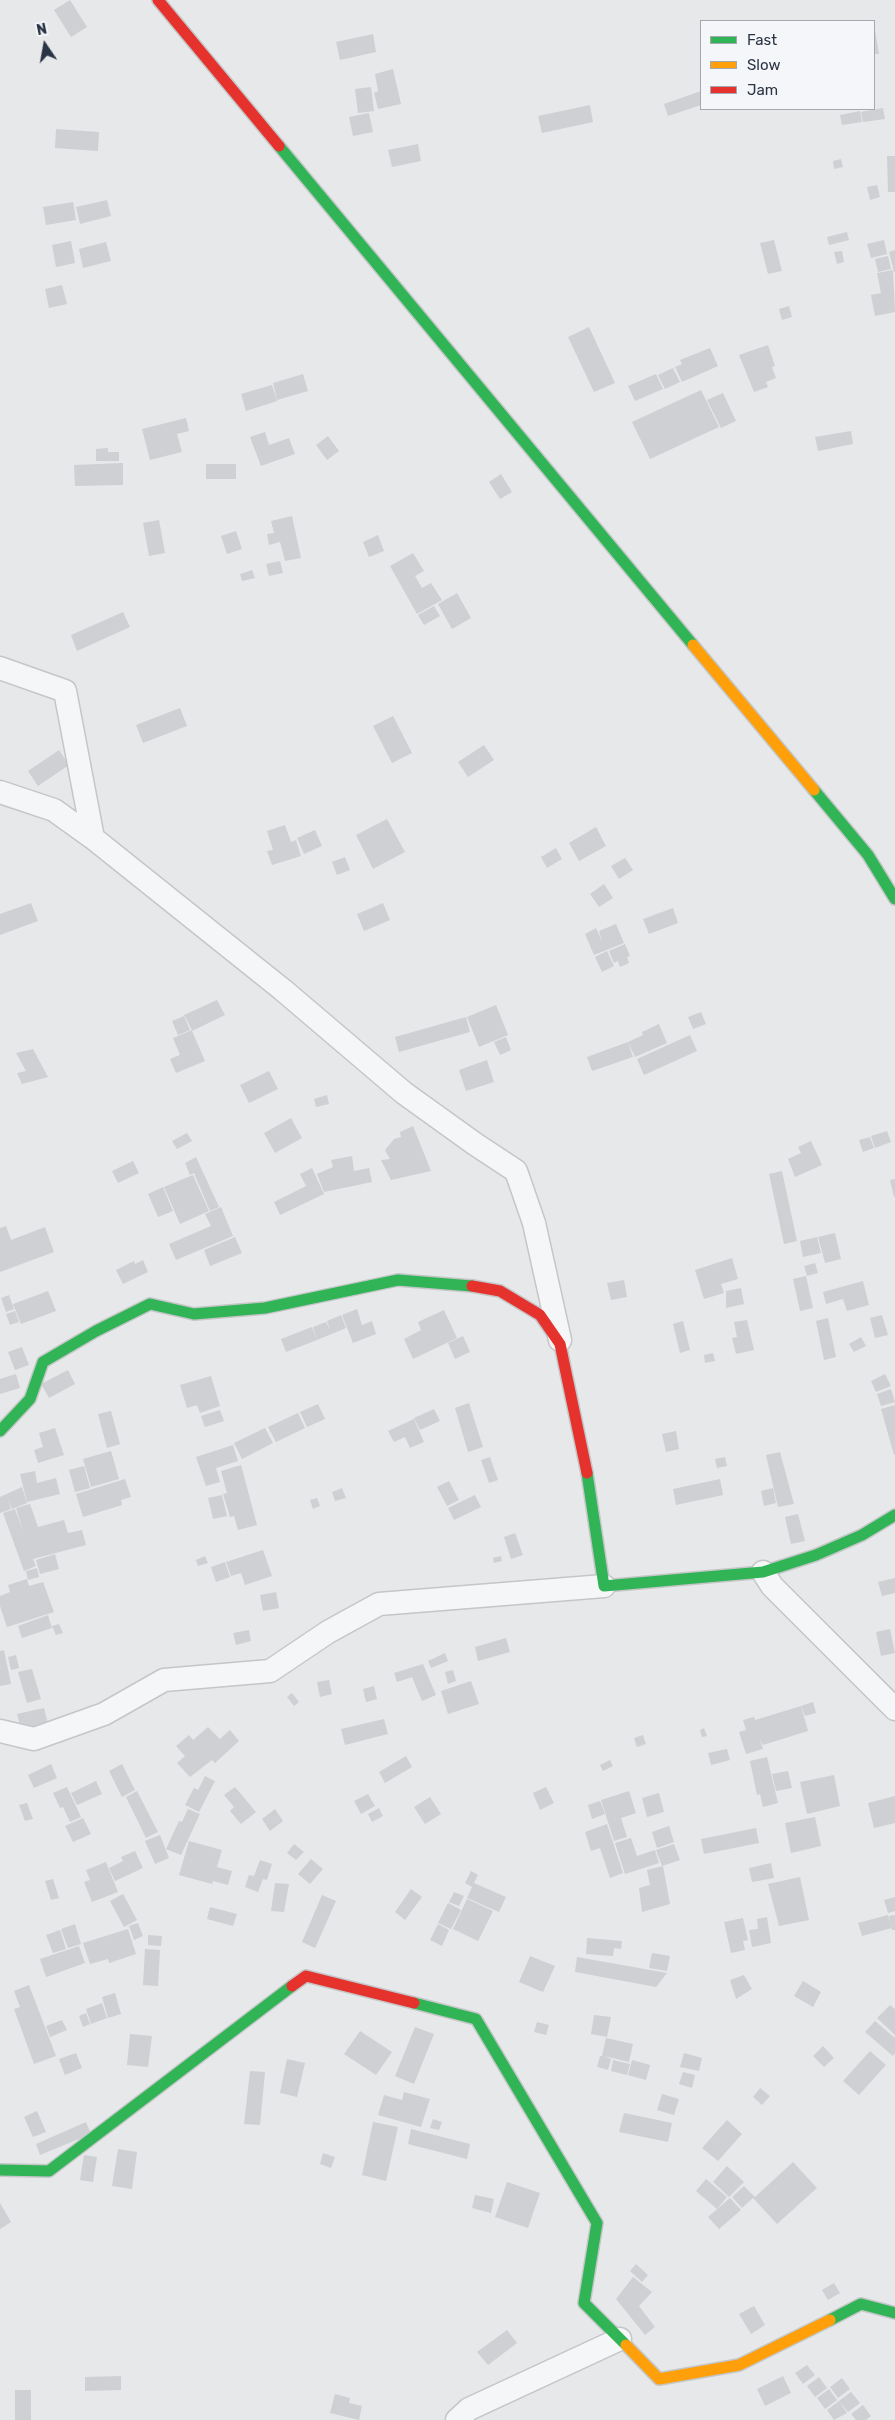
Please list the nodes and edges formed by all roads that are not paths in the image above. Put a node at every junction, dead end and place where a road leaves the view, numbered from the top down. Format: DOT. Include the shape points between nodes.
graph roads {
  1 [pos="158,0"];
  2 [pos="0,668"];
  3 [pos="0,792"];
  4 [pos="93,838"];
  5 [pos="895,899"];
  6 [pos="560,1344"];
  7 [pos="0,1431"];
  8 [pos="895,1515"];
  9 [pos="763,1572"];
  10 [pos="604,1586"];
  11 [pos="895,1709"];
  12 [pos="0,1731"];
  13 [pos="0,2170"];
  14 [pos="895,2313"];
  15 [pos="620,2339"];
  16 [pos="457,2420"];
  1 -- 5 [label="street" via="868,854"];
  2 -- 4 [label="street" via="65,691"];
  3 -- 4 [label="street" via="54,810"];
  4 -- 6 [label="street" via="404,1092 516,1171 534,1222"];
  6 -- 7 [label="street" via="540,1315 500,1291 472,1286 398,1280 265,1308 194,1314 150,1304 43,1362 30,1399"];
  6 -- 10 [label="street" via="586,1464"];
  8 -- 9 [label="street" via="862,1535 816,1555"];
  9 -- 10 [label="street"];
  9 -- 11 [label="street" via="772,1586"];
  10 -- 12 [label="street" via="379,1604 328,1632 270,1671 164,1680 104,1714 34,1739"];
  13 -- 15 [label="street" via="49,2171 306,1976 476,2019 597,2223 584,2303"];
  14 -- 15 [label="street" via="861,2304 739,2366 659,2379"];
  15 -- 16 [label="street" via="468,2408"];
}
